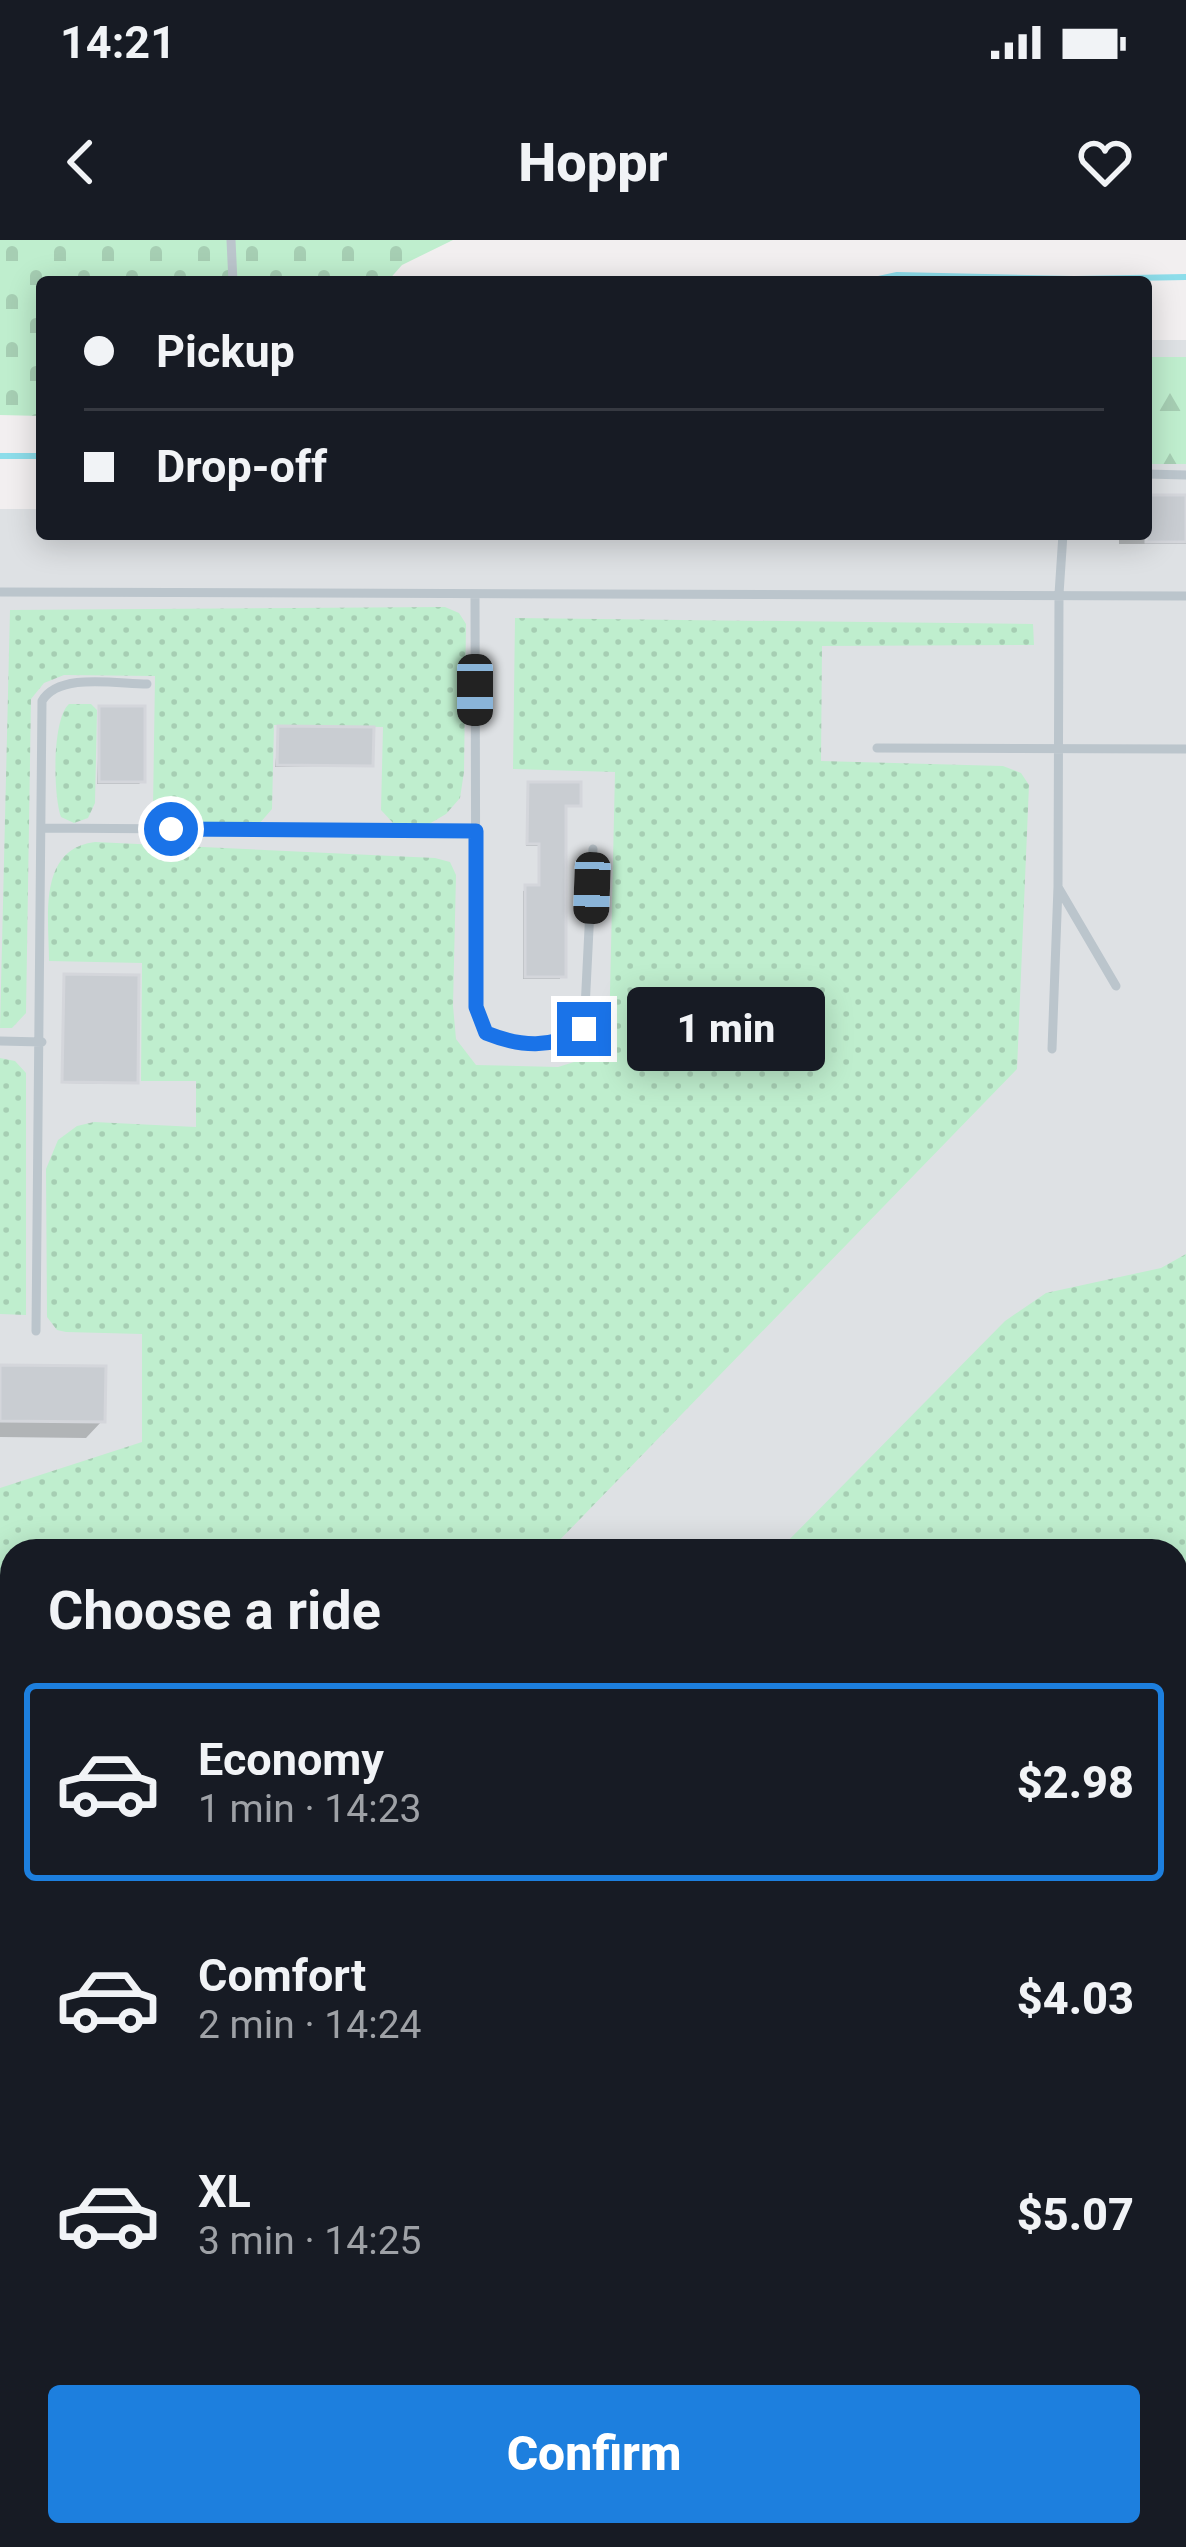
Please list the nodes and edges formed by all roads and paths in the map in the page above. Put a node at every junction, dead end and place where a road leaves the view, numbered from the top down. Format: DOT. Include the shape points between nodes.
graph roads {
  1 [pos="231,240"];
  2 [pos="233,276"];
  3 [pos="1152,474"];
  4 [pos="1186,475"];
  5 [pos="1063,540"];
  6 [pos="0,592"];
  7 [pos="1059,594"];
  8 [pos="475,596"];
  9 [pos="1186,596"];
  10 [pos="147,684"];
  11 [pos="877,748"];
  12 [pos="1059,749"];
  13 [pos="1186,749"];
  14 [pos="40,828"];
  15 [pos="476,831"];
  16 [pos="593,849"];
  17 [pos="1058,887"];
  18 [pos="1116,986"];
  19 [pos="0,1041"];
  20 [pos="42,1042"];
  21 [pos="1052,1049"];
  22 [pos="36,1331"];
  1 -- 2 [label="lane"];
  3 -- 4 [label="lane"];
  5 -- 7 [label="lane"];
  6 -- 8 [label="lane"];
  7 -- 8 [label="lane"];
  7 -- 9 [label="lane"];
  7 -- 12 [label="lane"];
  8 -- 15 [label="lane"];
  10 -- 14 [label="lane" via="62,684 46,693"];
  11 -- 12 [label="lane"];
  12 -- 13 [label="lane"];
  12 -- 17 [label="lane"];
  14 -- 15 [label="lane"];
  14 -- 20 [label="lane"];
  15 -- 16 [label="lane" via="476,1007 486,1033 509,1042 560,1044 584,1029"];
  17 -- 18 [label="lane"];
  17 -- 21 [label="lane"];
  19 -- 20 [label="lane"];
  20 -- 22 [label="lane"];
}
